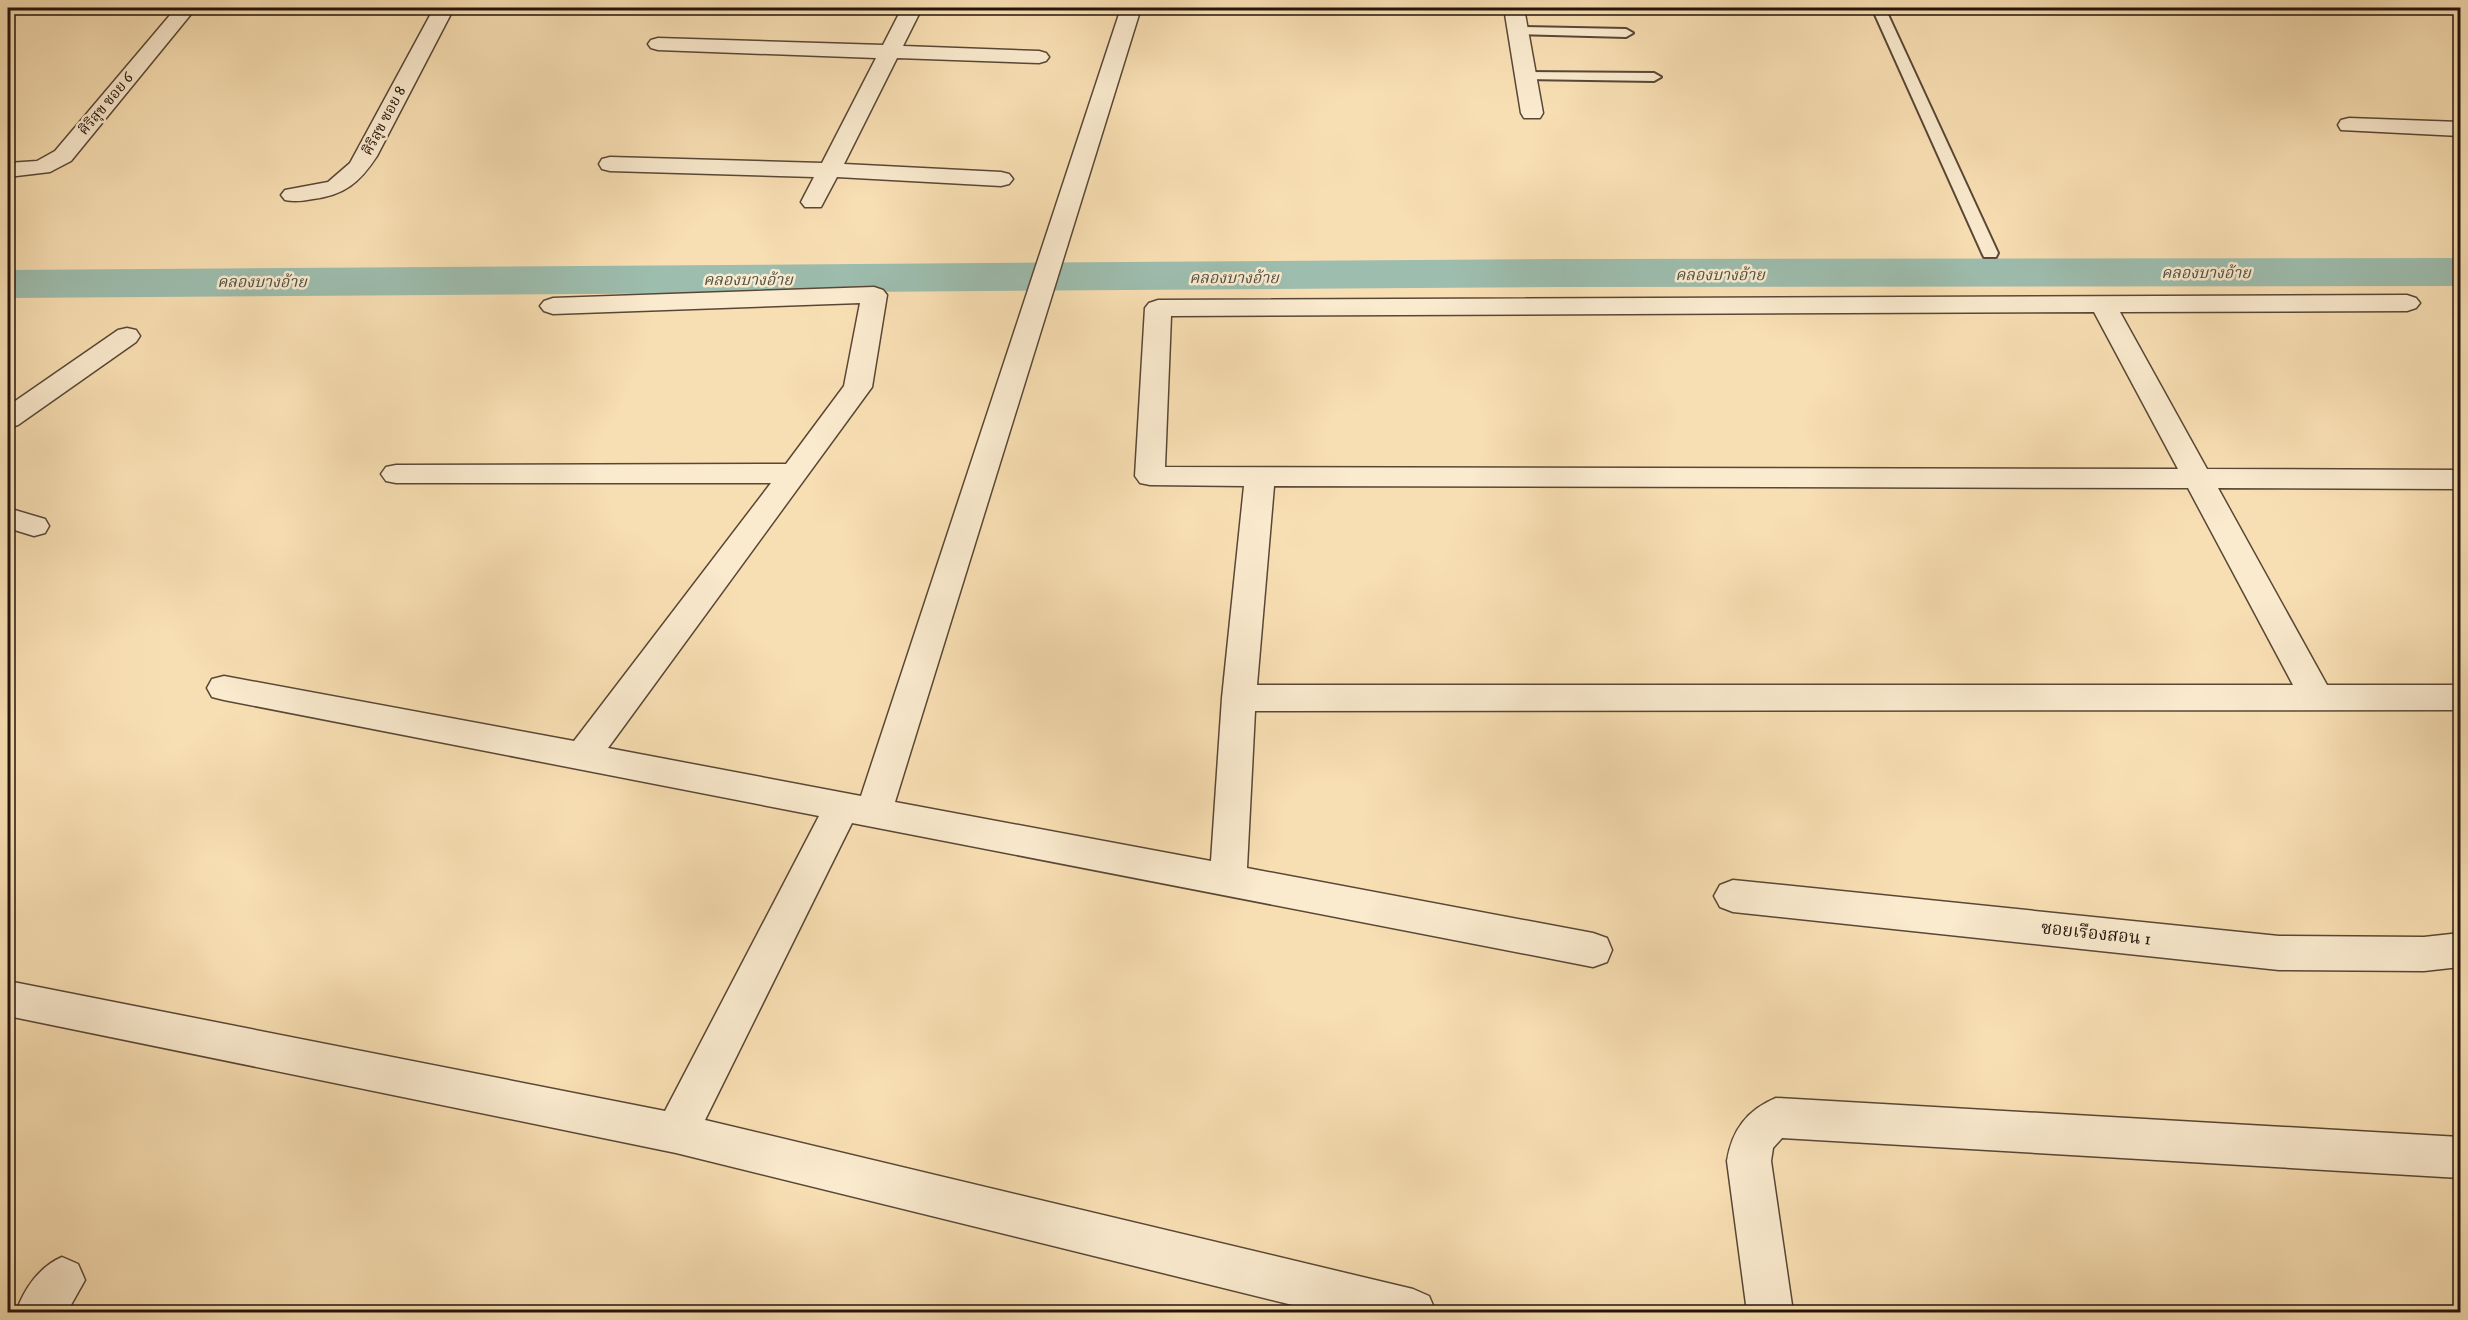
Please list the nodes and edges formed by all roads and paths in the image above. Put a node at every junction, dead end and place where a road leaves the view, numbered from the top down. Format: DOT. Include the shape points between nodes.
graph roads {
  1 [pos="186,8"];
  2 [pos="444,8"];
  3 [pos="912,8"];
  4 [pos="1131,8"];
  5 [pos="1514,8"];
  6 [pos="1878,8"];
  7 [pos="1519,31"];
  8 [pos="1626,33"];
  9 [pos="658,44"];
  10 [pos="890,51"];
  11 [pos="1039,57"];
  12 [pos="1526,76"];
  13 [pos="1654,78"];
  14 [pos="1532,113"];
  15 [pos="2349,124"];
  16 [pos="2460,129"];
  17 [pos="610,164"];
  18 [pos="8,170"];
  19 [pos="829,170"];
  20 [pos="1001,179"];
  21 [pos="292,195"];
  22 [pos="813,202"];
  23 [pos="1990,253"];
  24 [pos="2408,303"];
  25 [pos="2103,304"];
  26 [pos="553,306"];
  27 [pos="127,336"];
  28 [pos="8,419"];
  29 [pos="795,473"];
  30 [pos="396,474"];
  31 [pos="1260,476"];
  32 [pos="2198,478"];
  33 [pos="2460,479"];
  34 [pos="224,688"];
  35 [pos="1239,698"];
  36 [pos="2317,698"];
  37 [pos="2460,698"];
  38 [pos="582,757"];
  39 [pos="858,809"];
  40 [pos="1228,880"];
  41 [pos="1733,896"];
  42 [pos="1593,950"];
  43 [pos="2460,950"];
  44 [pos="8,999"];
  45 [pos="676,1133"];
  46 [pos="2460,1158"];
  47 [pos="1413,1312"];
  48 [pos="1770,1312"];
  1 -- 18 [label="street, ศิริสุข ซอย 6" via="63,156 42,167"];
  2 -- 21 [label="street, ศิริสุข ซอย 8" via="352,178 330,189"];
  3 -- 10 [label="street"];
  4 -- 39 [label="street"];
  5 -- 7 [label="street"];
  6 -- 23 [label="lane"];
  7 -- 8 [label="lane"];
  7 -- 12 [label="street"];
  9 -- 10 [label="street"];
  10 -- 11 [label="street"];
  10 -- 19 [label="street"];
  12 -- 13 [label="lane"];
  12 -- 14 [label="street"];
  15 -- 16 [label="street"];
  17 -- 19 [label="street"];
  19 -- 20 [label="street"];
  19 -- 22 [label="street"];
  24 -- 25 [label="street"];
  25 -- 31 [label="street" via="1158,308 1150,476"];
  25 -- 32 [label="street"];
  26 -- 29 [label="street" via="874,295 858,387"];
  27 -- 28 [label="street"];
  29 -- 30 [label="street"];
  29 -- 38 [label="street"];
  31 -- 32 [label="street"];
  31 -- 35 [label="street"];
  32 -- 33 [label="street"];
  32 -- 36 [label="street"];
  34 -- 38 [label="street"];
  35 -- 36 [label="street"];
  35 -- 40 [label="street"];
  36 -- 37 [label="street"];
  38 -- 39 [label="street"];
  39 -- 40 [label="street"];
  39 -- 45 [label="street"];
  40 -- 42 [label="street"];
  41 -- 43 [label="street, ซอยเรืองสอน 1" via="2279,952 2424,954"];
  44 -- 45 [label="street"];
  45 -- 47 [label="street"];
  46 -- 48 [label="street" via="1776,1118 1760,1128 1750,1146 1749,1161"];
}
